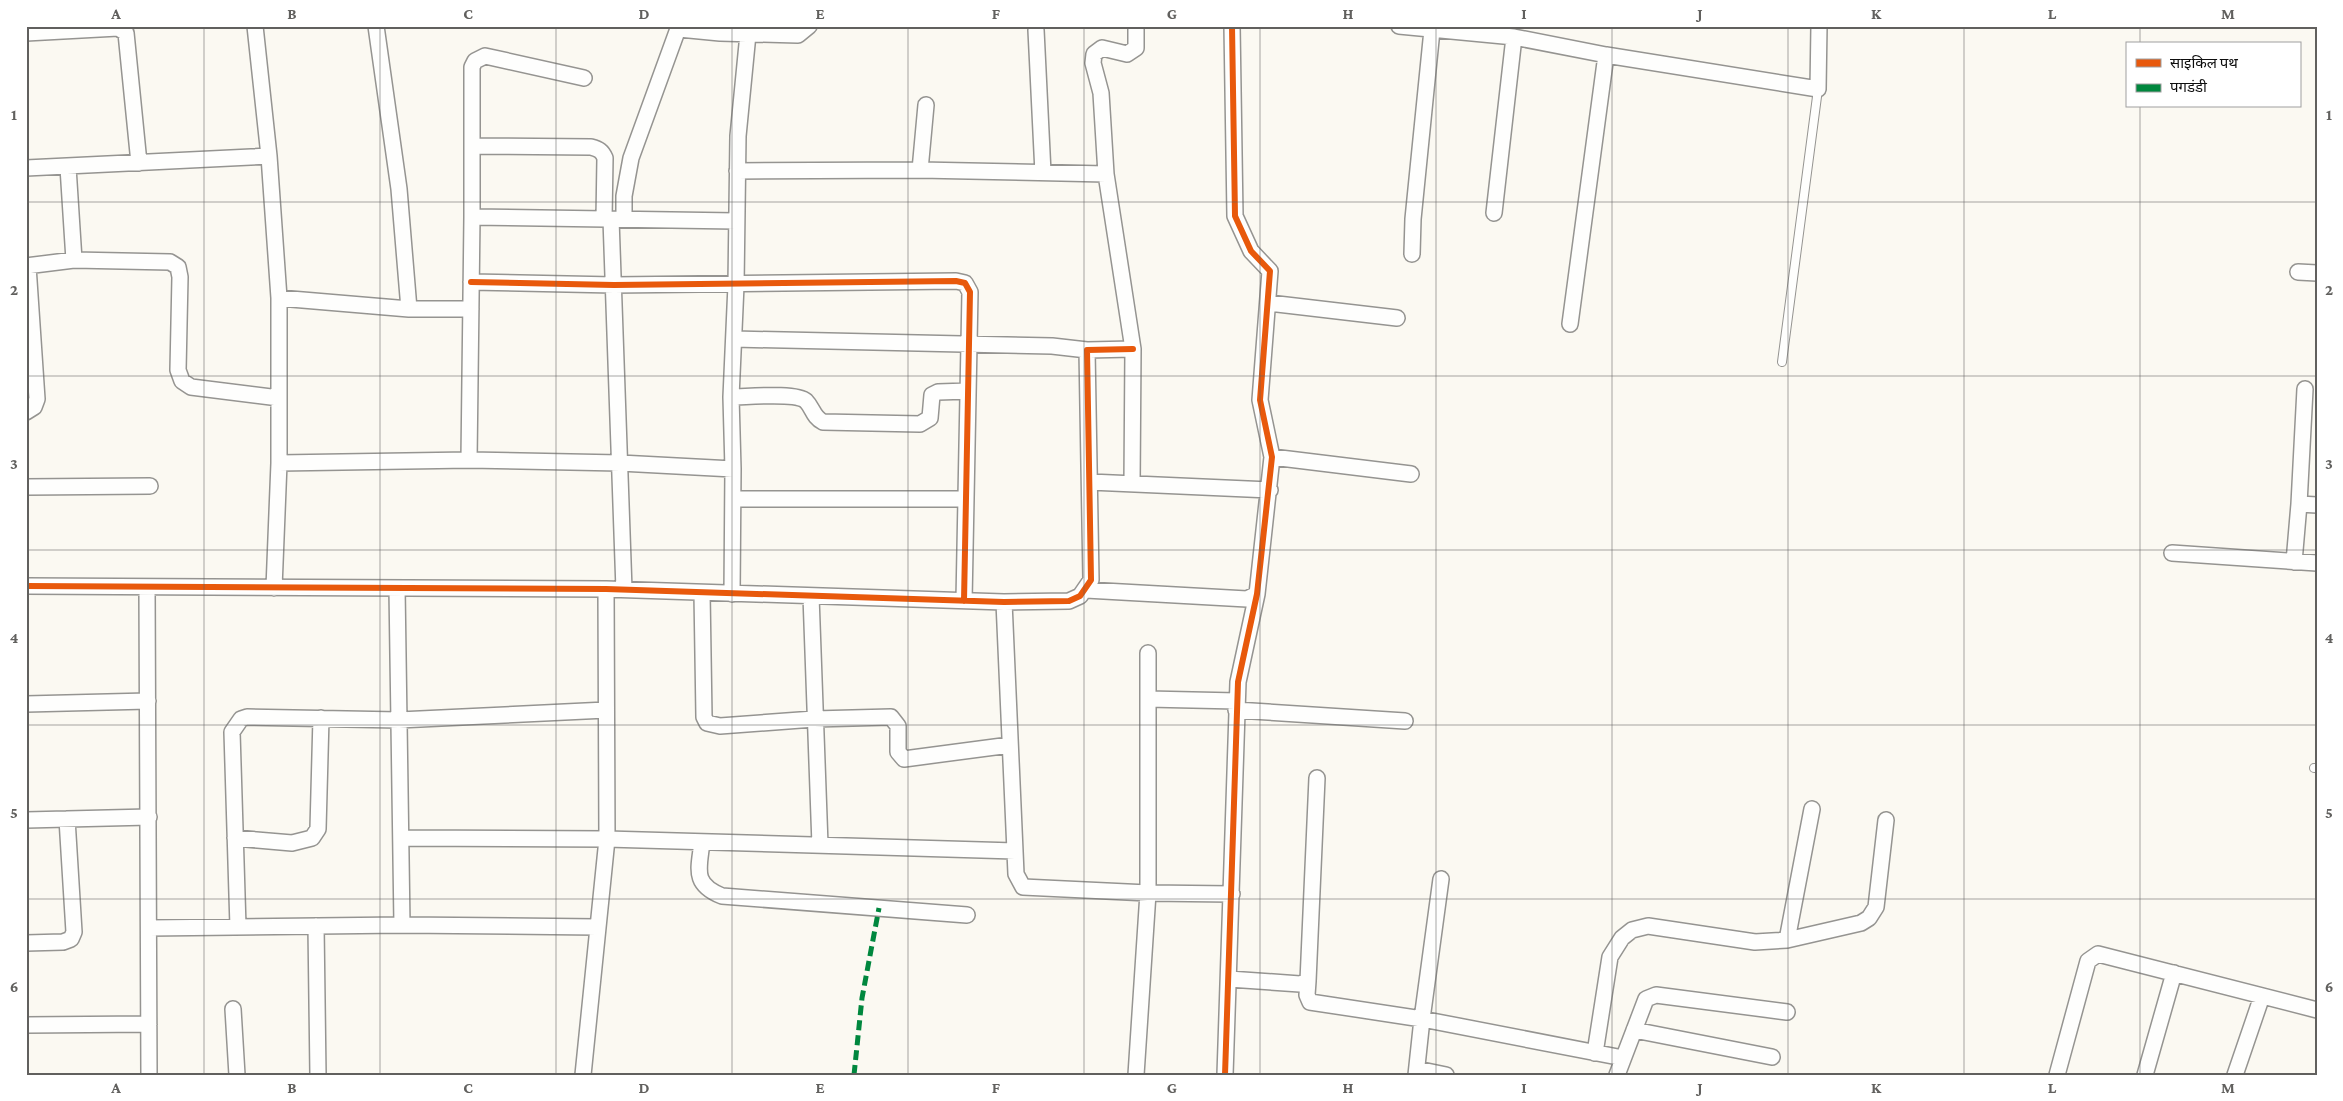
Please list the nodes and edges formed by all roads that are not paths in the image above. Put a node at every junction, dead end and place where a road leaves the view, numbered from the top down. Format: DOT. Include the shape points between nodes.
graph roads {
  1 [pos="376,26"];
  2 [pos="808,26"];
  3 [pos="1136,26"];
  4 [pos="1232,26"];
  5 [pos="1399,26"];
  6 [pos="1819,26"];
  7 [pos="259,27"];
  8 [pos="679,28"];
  9 [pos="1036,30"];
  10 [pos="1432,30"];
  11 [pos="26,33"];
  12 [pos="748,34"];
  13 [pos="1514,37"];
  14 [pos="1606,55"];
  15 [pos="584,78"];
  16 [pos="1818,90"];
  17 [pos="926,105"];
  18 [pos="472,146"];
  19 [pos="269,156"];
  20 [pos="139,163"];
  21 [pos="68,166"];
  22 [pos="26,168"];
  23 [pos="920,170"];
  24 [pos="737,171"];
  25 [pos="1043,173"];
  26 [pos="1106,174"];
  27 [pos="1494,213"];
  28 [pos="472,217"];
  29 [pos="613,219"];
  30 [pos="736,221"];
  31 [pos="1412,254"];
  32 [pos="74,260"];
  33 [pos="27,266"];
  34 [pos="2298,272"];
  35 [pos="2317,273"];
  36 [pos="471,282"];
  37 [pos="736,285"];
  38 [pos="614,286"];
  39 [pos="279,298"];
  40 [pos="1269,303"];
  41 [pos="409,309"];
  42 [pos="471,309"];
  43 [pos="1397,318"];
  44 [pos="1570,324"];
  45 [pos="734,339"];
  46 [pos="969,346"];
  47 [pos="1133,349"];
  48 [pos="1087,350"];
  49 [pos="1782,362"];
  50 [pos="2305,389"];
  51 [pos="968,391"];
  52 [pos="731,397"];
  53 [pos="279,398"];
  54 [pos="26,412"];
  55 [pos="1272,457"];
  56 [pos="469,460"];
  57 [pos="279,463"];
  58 [pos="620,464"];
  59 [pos="733,469"];
  60 [pos="1411,474"];
  61 [pos="1090,482"];
  62 [pos="1132,484"];
  63 [pos="150,486"];
  64 [pos="26,487"];
  65 [pos="1270,490"];
  66 [pos="733,499"];
  67 [pos="966,499"];
  68 [pos="2300,504"];
  69 [pos="2317,505"];
  70 [pos="2172,553"];
  71 [pos="2294,562"];
  72 [pos="2317,563"];
  73 [pos="26,586"];
  74 [pos="147,587"];
  75 [pos="274,588"];
  76 [pos="397,588"];
  77 [pos="606,590"];
  78 [pos="624,590"];
  79 [pos="1086,590"];
  80 [pos="702,593"];
  81 [pos="732,594"];
  82 [pos="1258,594"];
  83 [pos="811,596"];
  84 [pos="964,601"];
  85 [pos="1004,602"];
  86 [pos="1148,653"];
  87 [pos="1148,699"];
  88 [pos="148,701"];
  89 [pos="26,704"];
  90 [pos="1237,705"];
  91 [pos="606,710"];
  92 [pos="321,718"];
  93 [pos="814,719"];
  94 [pos="399,720"];
  95 [pos="1405,721"];
  96 [pos="1010,745"];
  97 [pos="1317,778"];
  98 [pos="1812,808"];
  99 [pos="149,817"];
  100 [pos="67,819"];
  101 [pos="26,820"];
  102 [pos="1886,820"];
  103 [pos="235,838"];
  104 [pos="401,838"];
  105 [pos="607,839"];
  106 [pos="702,842"];
  107 [pos="820,846"];
  108 [pos="1015,851"];
  109 [pos="1441,879"];
  110 [pos="1148,893"];
  111 [pos="1232,894"];
  112 [pos="966,915"];
  113 [pos="316,926"];
  114 [pos="402,926"];
  115 [pos="238,927"];
  116 [pos="597,927"];
  117 [pos="149,928"];
  118 [pos="1787,940"];
  119 [pos="26,943"];
  120 [pos="2174,973"];
  121 [pos="1229,979"];
  122 [pos="1308,981"];
  123 [pos="2262,996"];
  124 [pos="233,1010"];
  125 [pos="2317,1010"];
  126 [pos="1787,1012"];
  127 [pos="1422,1019"];
  128 [pos="149,1024"];
  129 [pos="26,1025"];
  130 [pos="1634,1030"];
  131 [pos="1595,1053"];
  132 [pos="1772,1057"];
  133 [pos="1623,1058"];
  134 [pos="1417,1072"];
  135 [pos="149,1075"];
  136 [pos="237,1075"];
  137 [pos="318,1075"];
  138 [pos="583,1075"];
  139 [pos="1136,1075"];
  140 [pos="1225,1075"];
  141 [pos="1446,1075"];
  142 [pos="1617,1075"];
  143 [pos="2057,1075"];
  144 [pos="2145,1075"];
  145 [pos="2235,1075"];
  1 -- 41 [label="street" via="400,189"];
  2 -- 12 [label="street" via="798,34"];
  3 -- 26 [label="street" via="1136,48 1127,54 1102,48 1094,54"];
  4 -- 40 [label="street" via="1235,216 1251,252 1270,271"];
  5 -- 10 [label="street"];
  6 -- 16 [label="street"];
  7 -- 19 [label="street"];
  8 -- 12 [label="street"];
  8 -- 29 [label="street" via="631,158 624,196"];
  9 -- 25 [label="street"];
  10 -- 13 [label="street"];
  10 -- 31 [label="street"];
  11 -- 20 [label="street" via="118,28 126,32"];
  12 -- 24 [label="street"];
  13 -- 14 [label="street"];
  13 -- 27 [label="street"];
  14 -- 16 [label="street"];
  14 -- 44 [label="street"];
  15 -- 18 [label="street" via="481,57 472,67"];
  16 -- 49 [label="lane"];
  17 -- 23 [label="street"];
  18 -- 28 [label="street"];
  18 -- 29 [label="street" via="598,149 605,158"];
  19 -- 20 [label="street"];
  19 -- 39 [label="street"];
  20 -- 21 [label="street"];
  21 -- 22 [label="street"];
  21 -- 32 [label="street"];
  23 -- 24 [label="street"];
  23 -- 25 [label="street"];
  24 -- 30 [label="street"];
  25 -- 26 [label="street"];
  26 -- 47 [label="street"];
  28 -- 29 [label="street"];
  28 -- 36 [label="street"];
  29 -- 30 [label="street"];
  29 -- 38 [label="street"];
  30 -- 37 [label="street"];
  32 -- 33 [label="street"];
  32 -- 53 [label="street" via="170,262 178,267 178,370 182,381 191,388"];
  33 -- 54 [label="street" via="37,399 34,407"];
  34 -- 35 [label="street"];
  36 -- 38 [label="street"];
  36 -- 42 [label="street"];
  37 -- 38 [label="street"];
  37 -- 45 [label="street"];
  37 -- 46 [label="street" via="965,283 970,292"];
  38 -- 58 [label="street"];
  39 -- 41 [label="street"];
  39 -- 53 [label="street"];
  40 -- 43 [label="street"];
  40 -- 55 [label="street" via="1260,400"];
  41 -- 42 [label="street"];
  42 -- 56 [label="street"];
  45 -- 46 [label="street"];
  45 -- 52 [label="street"];
  46 -- 48 [label="street" via="1052,346"];
  46 -- 51 [label="street"];
  47 -- 48 [label="street"];
  47 -- 62 [label="street"];
  48 -- 61 [label="street"];
  50 -- 68 [label="street"];
  51 -- 52 [label="street" via="932,395 930,418 920,424 823,422 818,420 807,402 796,396"];
  51 -- 67 [label="street"];
  52 -- 59 [label="street"];
  53 -- 57 [label="street"];
  55 -- 60 [label="street"];
  55 -- 65 [label="street"];
  56 -- 57 [label="street"];
  56 -- 58 [label="street"];
  57 -- 75 [label="street"];
  58 -- 59 [label="street"];
  58 -- 78 [label="street"];
  59 -- 66 [label="street"];
  61 -- 62 [label="street"];
  61 -- 79 [label="street" via="1091,580"];
  62 -- 65 [label="street"];
  63 -- 64 [label="street"];
  65 -- 82 [label="street"];
  66 -- 67 [label="street"];
  66 -- 81 [label="street"];
  67 -- 84 [label="street"];
  68 -- 69 [label="street"];
  68 -- 71 [label="street"];
  70 -- 71 [label="street"];
  71 -- 72 [label="street"];
  73 -- 74 [label="street"];
  74 -- 75 [label="street"];
  74 -- 88 [label="street"];
  75 -- 76 [label="street"];
  76 -- 77 [label="street"];
  76 -- 94 [label="street"];
  77 -- 78 [label="street"];
  77 -- 91 [label="street"];
  78 -- 80 [label="street"];
  79 -- 82 [label="street" via="1247,599"];
  79 -- 85 [label="street" via="1069,601"];
  80 -- 81 [label="street"];
  80 -- 93 [label="street" via="704,717 707,723 720,726"];
  81 -- 83 [label="street"];
  82 -- 90 [label="street" via="1238,682"];
  83 -- 84 [label="street"];
  83 -- 93 [label="street"];
  84 -- 85 [label="street"];
  85 -- 96 [label="street"];
  86 -- 87 [label="street"];
  87 -- 90 [label="street"];
  87 -- 110 [label="street"];
  88 -- 89 [label="street"];
  88 -- 99 [label="street"];
  90 -- 95 [label="street"];
  90 -- 111 [label="street"];
  91 -- 94 [label="street"];
  91 -- 105 [label="street"];
  92 -- 94 [label="street"];
  92 -- 103 [label="street" via="318,829 312,838 292,843"];
  92 -- 103 [label="street" via="247,717 236,725 232,732"];
  93 -- 96 [label="street" via="891,717 898,726 898,752 904,758"];
  93 -- 107 [label="street"];
  94 -- 104 [label="street"];
  96 -- 108 [label="street"];
  97 -- 122 [label="street"];
  98 -- 118 [label="street"];
  99 -- 100 [label="street"];
  99 -- 117 [label="street"];
  100 -- 101 [label="street"];
  100 -- 119 [label="street" via="74,932 63,942"];
  102 -- 118 [label="street" via="1876,906 1869,918 1861,923"];
  103 -- 115 [label="street"];
  104 -- 105 [label="street"];
  104 -- 114 [label="street"];
  105 -- 106 [label="street"];
  105 -- 116 [label="street"];
  106 -- 107 [label="street"];
  106 -- 112 [label="street" via="698,873 703,885 722,896"];
  107 -- 108 [label="street"];
  108 -- 110 [label="street" via="1016,874 1023,887"];
  109 -- 127 [label="street"];
  110 -- 111 [label="street"];
  110 -- 139 [label="street"];
  111 -- 121 [label="street"];
  113 -- 114 [label="street"];
  113 -- 115 [label="street"];
  113 -- 137 [label="street"];
  114 -- 116 [label="street"];
  115 -- 117 [label="street"];
  116 -- 138 [label="street"];
  117 -- 128 [label="street"];
  118 -- 131 [label="street" via="1755,942 1648,926 1632,930 1622,938 1610,957"];
  120 -- 123 [label="street"];
  120 -- 143 [label="street" via="2094,955 2088,961"];
  120 -- 144 [label="street"];
  121 -- 122 [label="street" via="1300,984"];
  121 -- 140 [label="street"];
  122 -- 127 [label="street" via="1310,1002"];
  123 -- 125 [label="street"];
  123 -- 145 [label="street"];
  124 -- 136 [label="street"];
  126 -- 130 [label="street" via="1656,995 1646,999"];
  127 -- 131 [label="street"];
  127 -- 134 [label="street"];
  128 -- 129 [label="street"];
  128 -- 135 [label="street"];
  130 -- 132 [label="street"];
  130 -- 133 [label="street"];
  131 -- 133 [label="street"];
  133 -- 142 [label="street"];
  134 -- 141 [label="street"];
}
